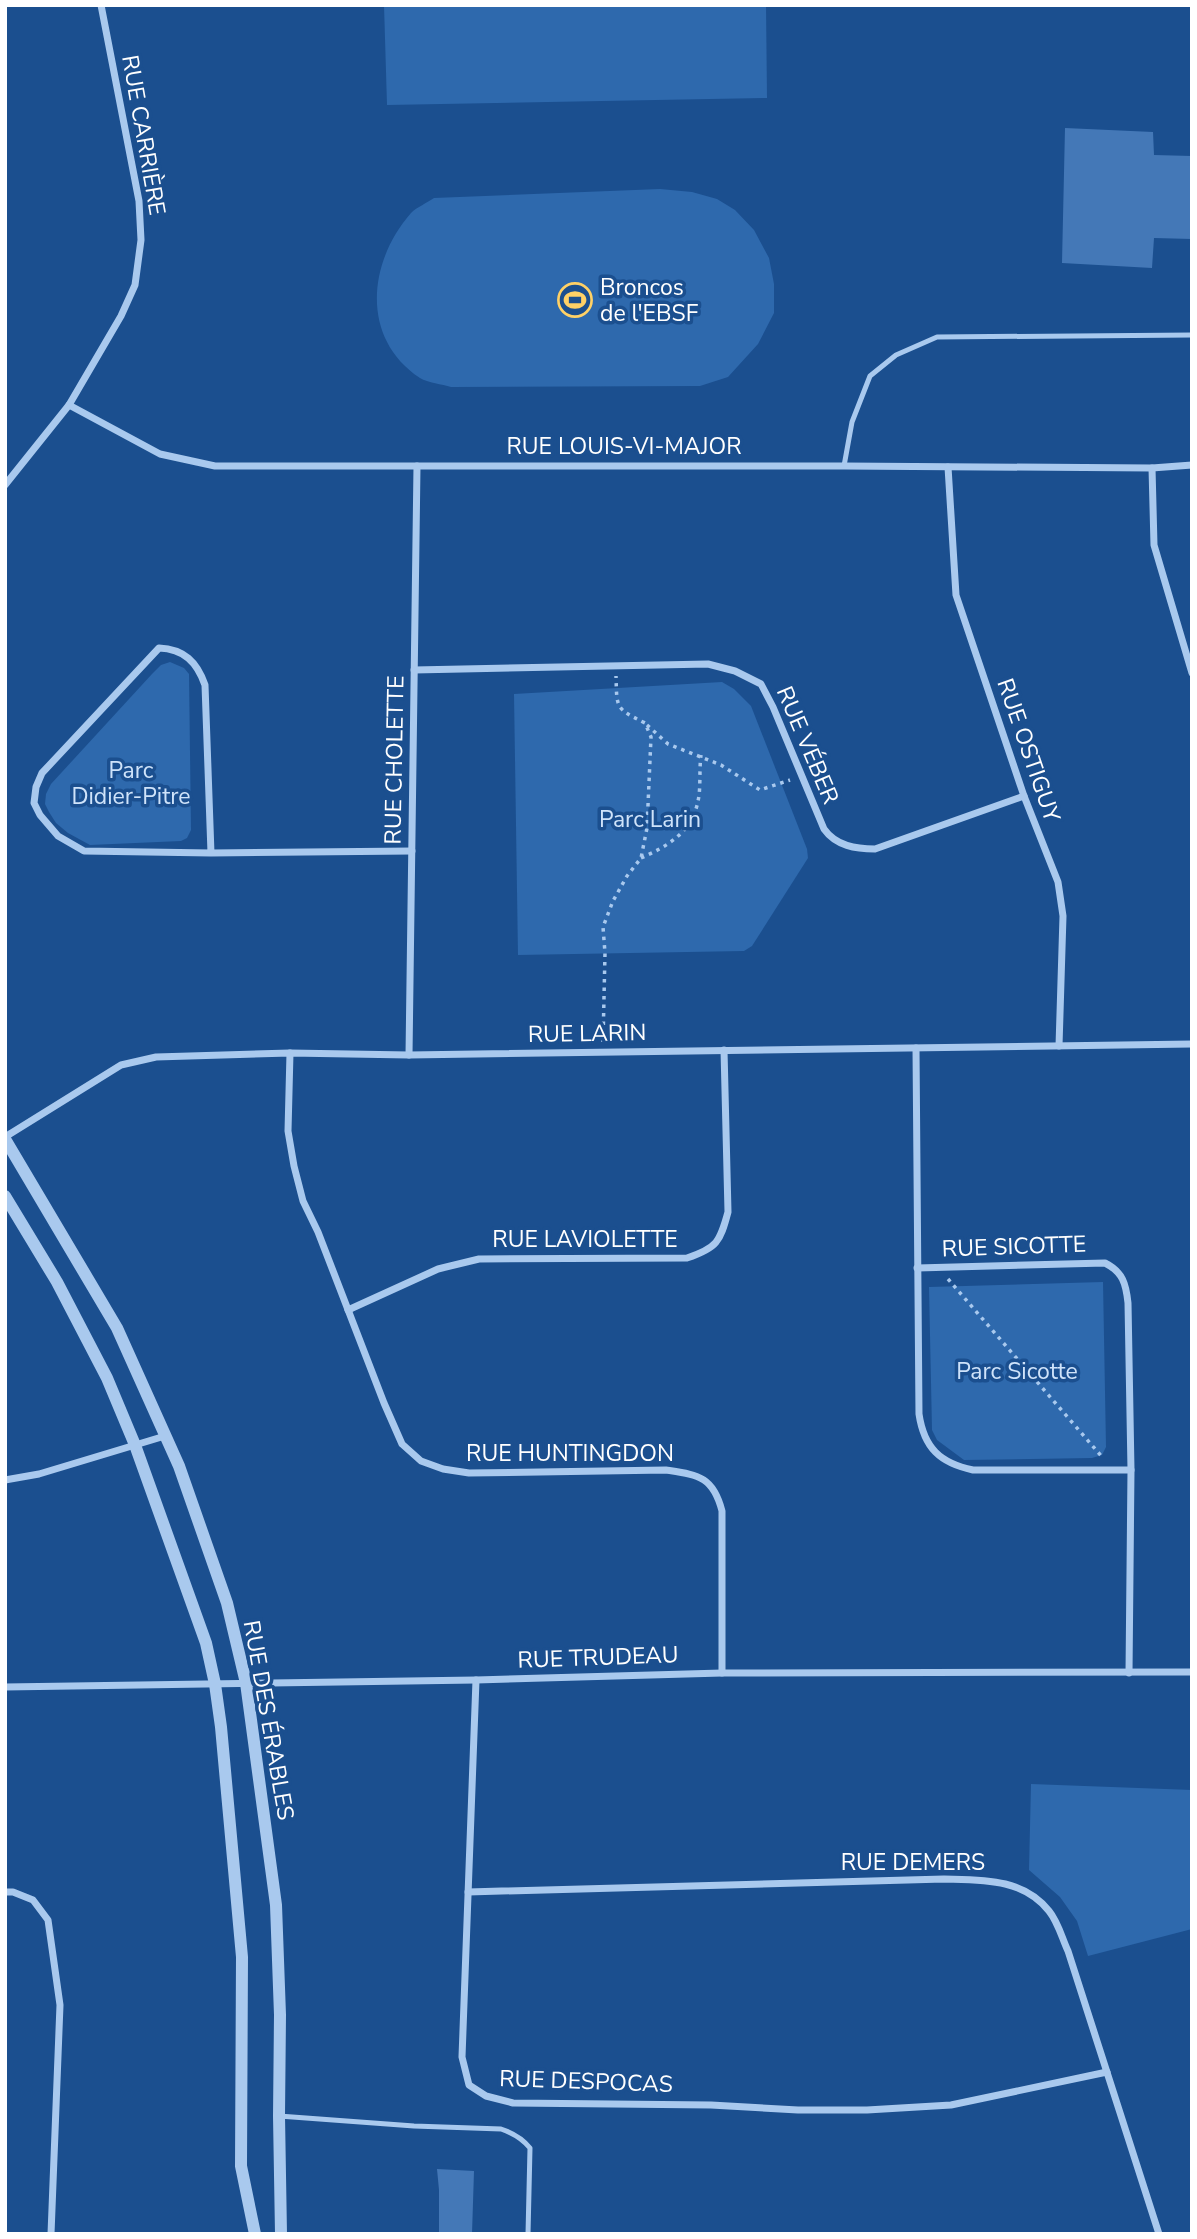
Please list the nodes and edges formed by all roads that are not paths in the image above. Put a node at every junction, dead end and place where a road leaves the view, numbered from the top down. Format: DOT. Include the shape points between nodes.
graph roads {
  1 [pos="100,5"];
  2 [pos="1192,335"];
  3 [pos="69,405"];
  4 [pos="1192,465"];
  5 [pos="417,466"];
  6 [pos="844,466"];
  7 [pos="948,467"];
  8 [pos="1152,468"];
  9 [pos="5,485"];
  10 [pos="414,670"];
  11 [pos="1192,673"];
  12 [pos="1024,796"];
  13 [pos="412,851"];
  14 [pos="211,853"];
  15 [pos="1192,1044"];
  16 [pos="1059,1046"];
  17 [pos="916,1048"];
  18 [pos="724,1050"];
  19 [pos="290,1053"];
  20 [pos="409,1055"];
  21 [pos="5,1138"];
  22 [pos="5,1196"];
  23 [pos="918,1268"];
  24 [pos="348,1310"];
  25 [pos="165,1436"];
  26 [pos="135,1445"];
  27 [pos="1131,1470"];
  28 [pos="5,1480"];
  29 [pos="1192,1672"];
  30 [pos="722,1673"];
  31 [pos="1129,1673"];
  32 [pos="476,1680"];
  33 [pos="246,1683"];
  34 [pos="215,1684"];
  35 [pos="5,1687"];
  36 [pos="5,1892"];
  37 [pos="468,1892"];
  38 [pos="1107,2072"];
  39 [pos="279,2116"];
  40 [pos="51,2234"];
  41 [pos="255,2234"];
  42 [pos="281,2234"];
  43 [pos="528,2234"];
  44 [pos="1158,2234"];
  1 -- 3 [label="street, RUE CARRIÈRE" via="139,201 141,240 135,285"];
  2 -- 6 [label="lane" via="937,337 896,355 870,376 852,422"];
  3 -- 5 [label="street, RUE LOUIS-VI-MAJOR" via="160,454 215,466"];
  3 -- 9 [label="street, RUE CARRIÈRE"];
  4 -- 8 [label="street, RUE LOUIS-VI-MAJOR"];
  5 -- 6 [label="street, RUE LOUIS-VI-MAJOR"];
  5 -- 10 [label="street, RUE CHOLETTE"];
  6 -- 7 [label="street, RUE LOUIS-VI-MAJOR"];
  7 -- 8 [label="street, RUE LOUIS-VI-MAJOR"];
  7 -- 12 [label="street, RUE OSTIGUY" via="956,595"];
  8 -- 11 [label="street" via="1154,545"];
  10 -- 12 [label="street, RUE VÉBER" via="708,664 735,671 761,684 827,834 855,849 874,849"];
  10 -- 13 [label="street, RUE CHOLETTE"];
  12 -- 16 [label="street, RUE OSTIGUY" via="1058,882 1063,916"];
  13 -- 14 [label="street"];
  13 -- 20 [label="street, RUE CHOLETTE"];
  14 -- 14 [label="street" via="205,685 200,669 187,656 159,648 43,773 34,803 58,836 84,851"];
  15 -- 16 [label="street, RUE LARIN"];
  16 -- 17 [label="street, RUE LARIN"];
  17 -- 18 [label="street, RUE LARIN"];
  17 -- 23 [label="street, RUE SICOTTE"];
  18 -- 20 [label="street, RUE LARIN"];
  18 -- 24 [label="street, RUE LAVIOLETTE" via="728,1212 722,1234 709,1251 688,1258 478,1259 438,1269"];
  19 -- 20 [label="street, RUE LARIN"];
  19 -- 21 [label="street, RUE LARIN" via="156,1057 121,1065"];
  19 -- 24 [label="street, RUE HUNTINGDON" via="288,1131 294,1166 303,1201"];
  21 -- 25 [label="street, RUE DES ÉRABLES" via="117,1328"];
  22 -- 26 [label="street, RUE DES ÉRABLES" via="107,1378"];
  23 -- 27 [label="street, RUE SICOTTE" via="919,1415 921,1432 930,1447 955,1466 973,1470"];
  23 -- 27 [label="street, RUE SICOTTE" via="1105,1263 1119,1273 1128,1303"];
  24 -- 30 [label="street, RUE HUNTINGDON" via="402,1444 421,1461 469,1473 666,1470 706,1479 718,1494 722,1511"];
  25 -- 26 [label="street"];
  25 -- 33 [label="street, RUE DES ÉRABLES" via="227,1602"];
  26 -- 28 [label="street"];
  26 -- 34 [label="street, RUE DES ÉRABLES" via="206,1643"];
  27 -- 31 [label="street, RUE SICOTTE"];
  29 -- 31 [label="street, RUE TRUDEAU"];
  30 -- 31 [label="street, RUE TRUDEAU"];
  30 -- 32 [label="street, RUE TRUDEAU"];
  32 -- 33 [label="street, RUE TRUDEAU"];
  32 -- 37 [label="street, RUE DESPOCAS"];
  33 -- 34 [label="street, RUE TRUDEAU"];
  33 -- 39 [label="street, RUE DES ÉRABLES" via="276,1905"];
  34 -- 35 [label="street, RUE TRUDEAU"];
  34 -- 41 [label="street, RUE DES ÉRABLES" via="242,1957 241,2166"];
  36 -- 40 [label="street" via="33,1900 48,1920 60,2005"];
  37 -- 38 [label="street, RUE DEMERS" via="1001,1881 1031,1893 1050,1912 1068,1951"];
  37 -- 38 [label="street, RUE DESPOCAS" via="462,2057 469,2085 485,2096 513,2103 867,2110 951,2105"];
  38 -- 44 [label="street, RUE DEMERS"];
  39 -- 42 [label="street, RUE DES ÉRABLES"];
  39 -- 43 [label="lane" via="512,2133 530,2148"];
}
